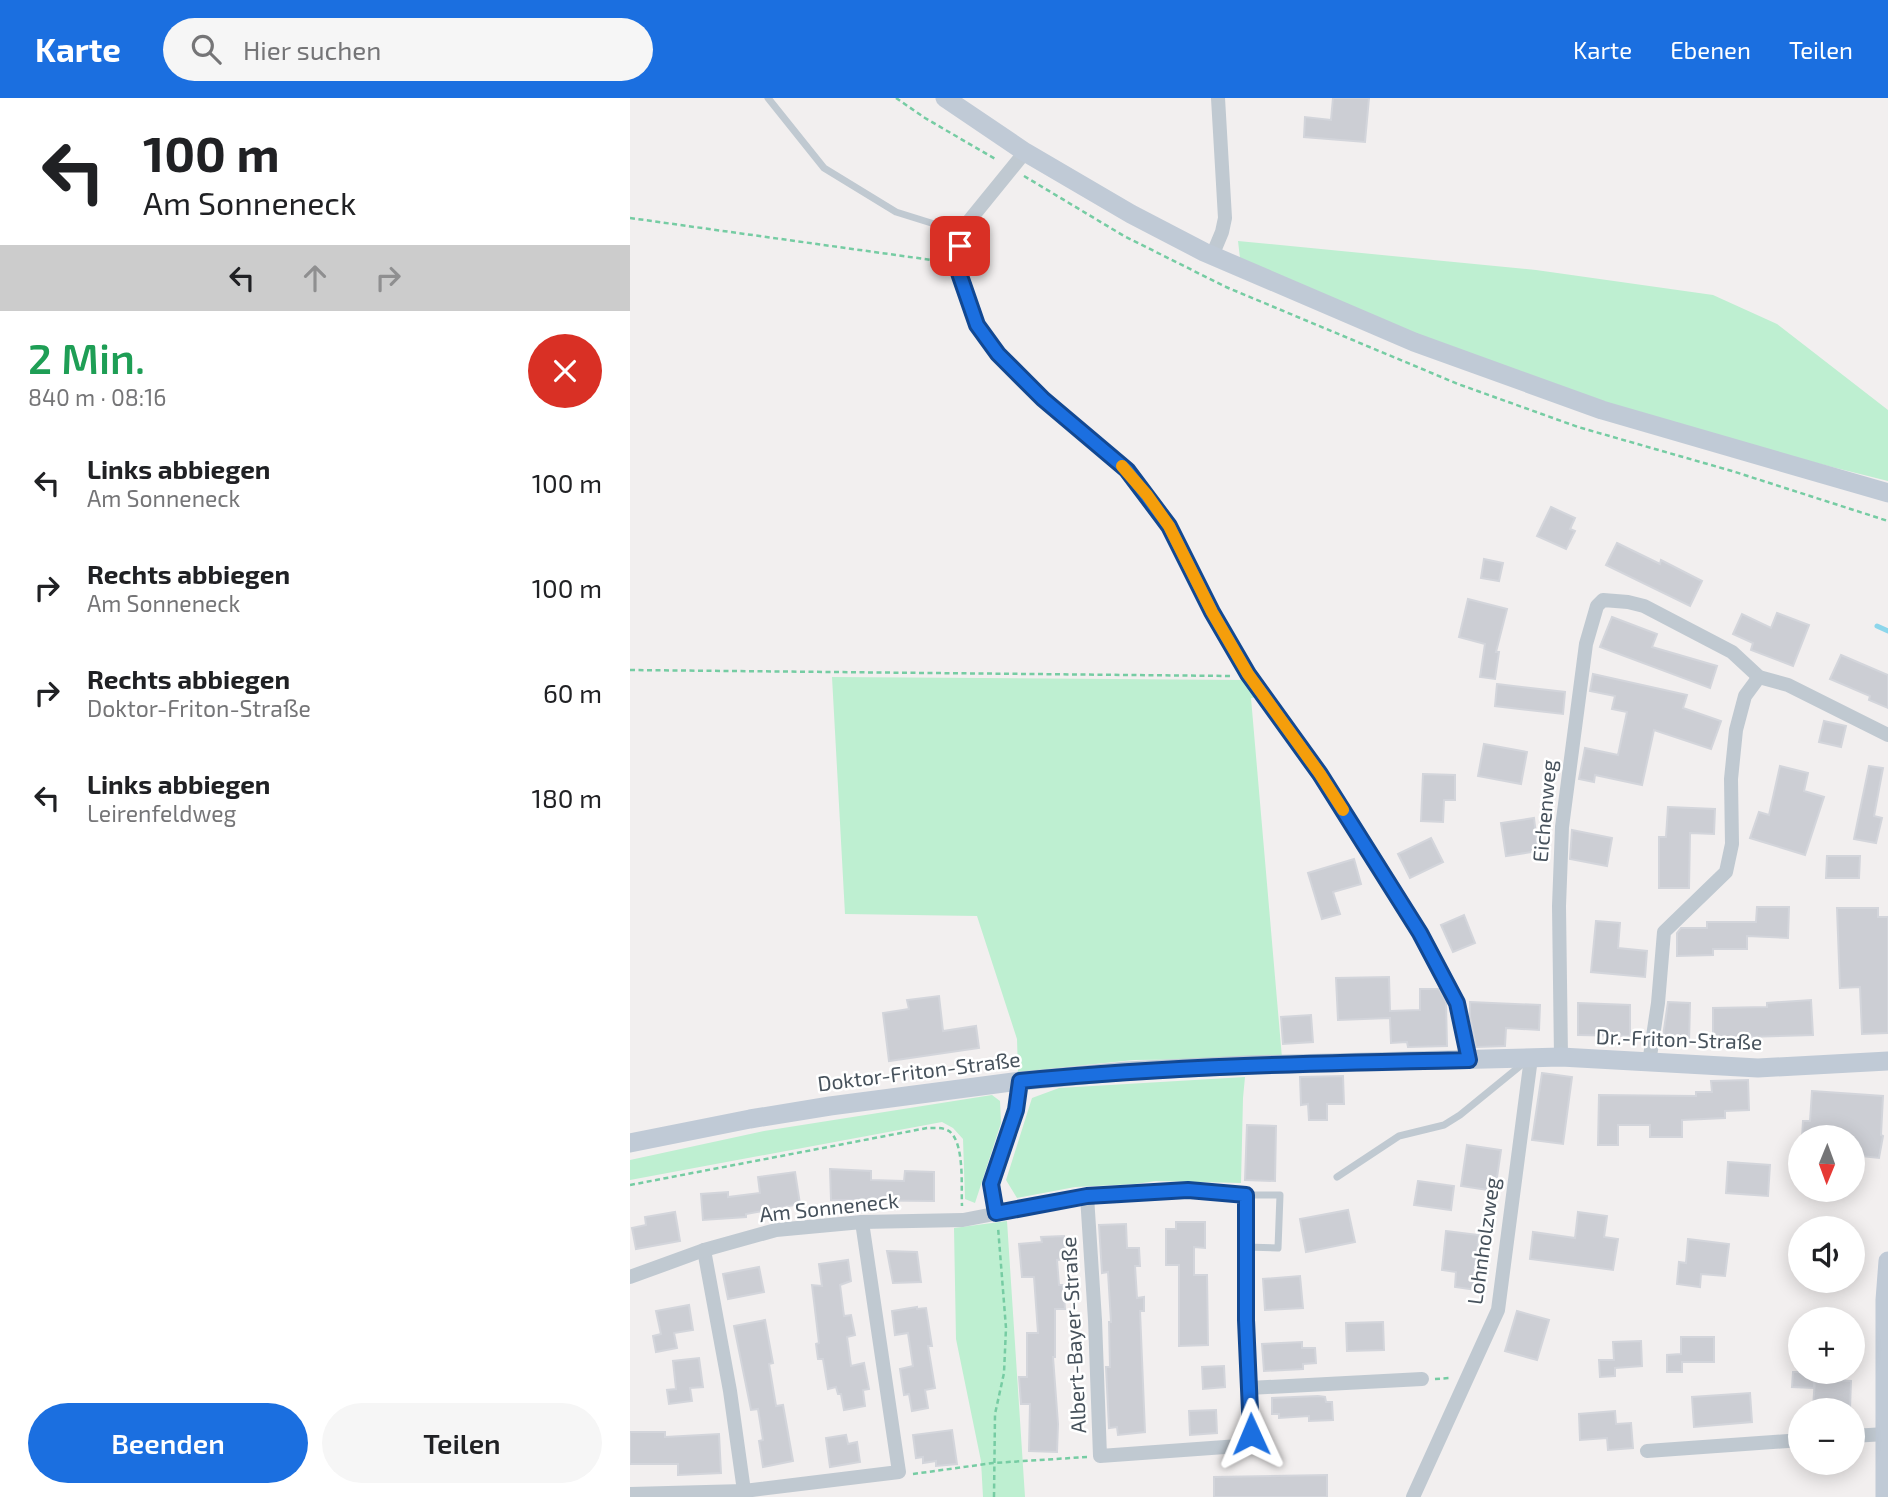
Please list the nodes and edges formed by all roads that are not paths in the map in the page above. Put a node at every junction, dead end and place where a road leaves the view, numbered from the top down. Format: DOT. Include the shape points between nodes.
graph roads {
  1 [pos="768,98"];
  2 [pos="945,98"];
  3 [pos="1218,98"];
  4 [pos="1025,152"];
  5 [pos="960,232"];
  6 [pos="1212,256"];
  7 [pos="1888,493"];
  8 [pos="1759,677"];
  9 [pos="1888,735"];
  10 [pos="1561,1057"];
  11 [pos="1531,1058"];
  12 [pos="1469,1060"];
  13 [pos="1888,1061"];
  14 [pos="1650,1063"];
  15 [pos="1020,1081"];
  16 [pos="630,1143"];
  17 [pos="1337,1177"];
  18 [pos="1246,1195"];
  19 [pos="1087,1196"];
  20 [pos="996,1213"];
  21 [pos="862,1222"];
  22 [pos="1246,1247"];
  23 [pos="704,1250"];
  24 [pos="1888,1261"];
  25 [pos="630,1277"];
  26 [pos="1422,1379"];
  27 [pos="1250,1388"];
  28 [pos="1885,1434"];
  29 [pos="1865,1435"];
  30 [pos="1788,1441"];
  31 [pos="1647,1451"];
  32 [pos="744,1491"];
  33 [pos="630,1494"];
  34 [pos="1413,1497"];
  35 [pos="1885,1497"];
  1 -- 5 [label="lane" via="824,168 896,212"];
  2 -- 4 [label="street"];
  3 -- 6 [label="street" via="1225,218"];
  4 -- 5 [label="street"];
  4 -- 6 [label="street"];
  5 -- 12 [label="street" via="959,273 977,325 1020,377 1127,470 1169,526 1248,674 1320,774 1420,933 1457,1003"];
  6 -- 7 [label="street" via="1414,342 1602,410"];
  8 -- 9 [label="street" via="1788,685"];
  8 -- 10 [label="street, Eichenweg" via="1732,652 1644,606 1603,600 1597,606 1586,644 1562,827"];
  8 -- 14 [label="street" via="1745,696 1736,730 1732,844 1726,872 1664,932"];
  10 -- 11 [label="street, Dr.-Friton-Straße"];
  10 -- 14 [label="street, Dr.-Friton-Straße"];
  11 -- 12 [label="street, Dr.-Friton-Straße"];
  11 -- 17 [label="lane" via="1444,1125 1399,1136"];
  11 -- 34 [label="street, Lohnholzweg" via="1498,1310"];
  12 -- 15 [label="street, Doktor-Friton-Straße" via="1233,1066"];
  13 -- 14 [label="street, Dr.-Friton-Straße" via="1758,1068"];
  15 -- 16 [label="street, Doktor-Friton-Straße" via="750,1119"];
  15 -- 20 [label="street" via="1016,1110 991,1184"];
  18 -- 19 [label="street, Am Sonneneck" via="1188,1190"];
  18 -- 22 [label="street, Albert-Bayer-Straße"];
  18 -- 22 [label="lane" via="1280,1195 1278,1248"];
  19 -- 20 [label="street, Am Sonneneck"];
  19 -- 27 [label="street, Albert-Bayer-Straße" via="1100,1456 1239,1446 1251,1434"];
  20 -- 21 [label="street, Am Sonneneck" via="963,1220"];
  21 -- 23 [label="street, Am Sonneneck" via="776,1230"];
  21 -- 32 [label="street" via="899,1472"];
  22 -- 27 [label="street, Albert-Bayer-Straße"];
  23 -- 25 [label="street, Am Sonneneck"];
  23 -- 32 [label="street"];
  24 -- 28 [label="street"];
  26 -- 27 [label="street"];
  28 -- 29 [label="street"];
  28 -- 35 [label="street"];
  30 -- 31 [label="street"];
  32 -- 33 [label="street"];
}
